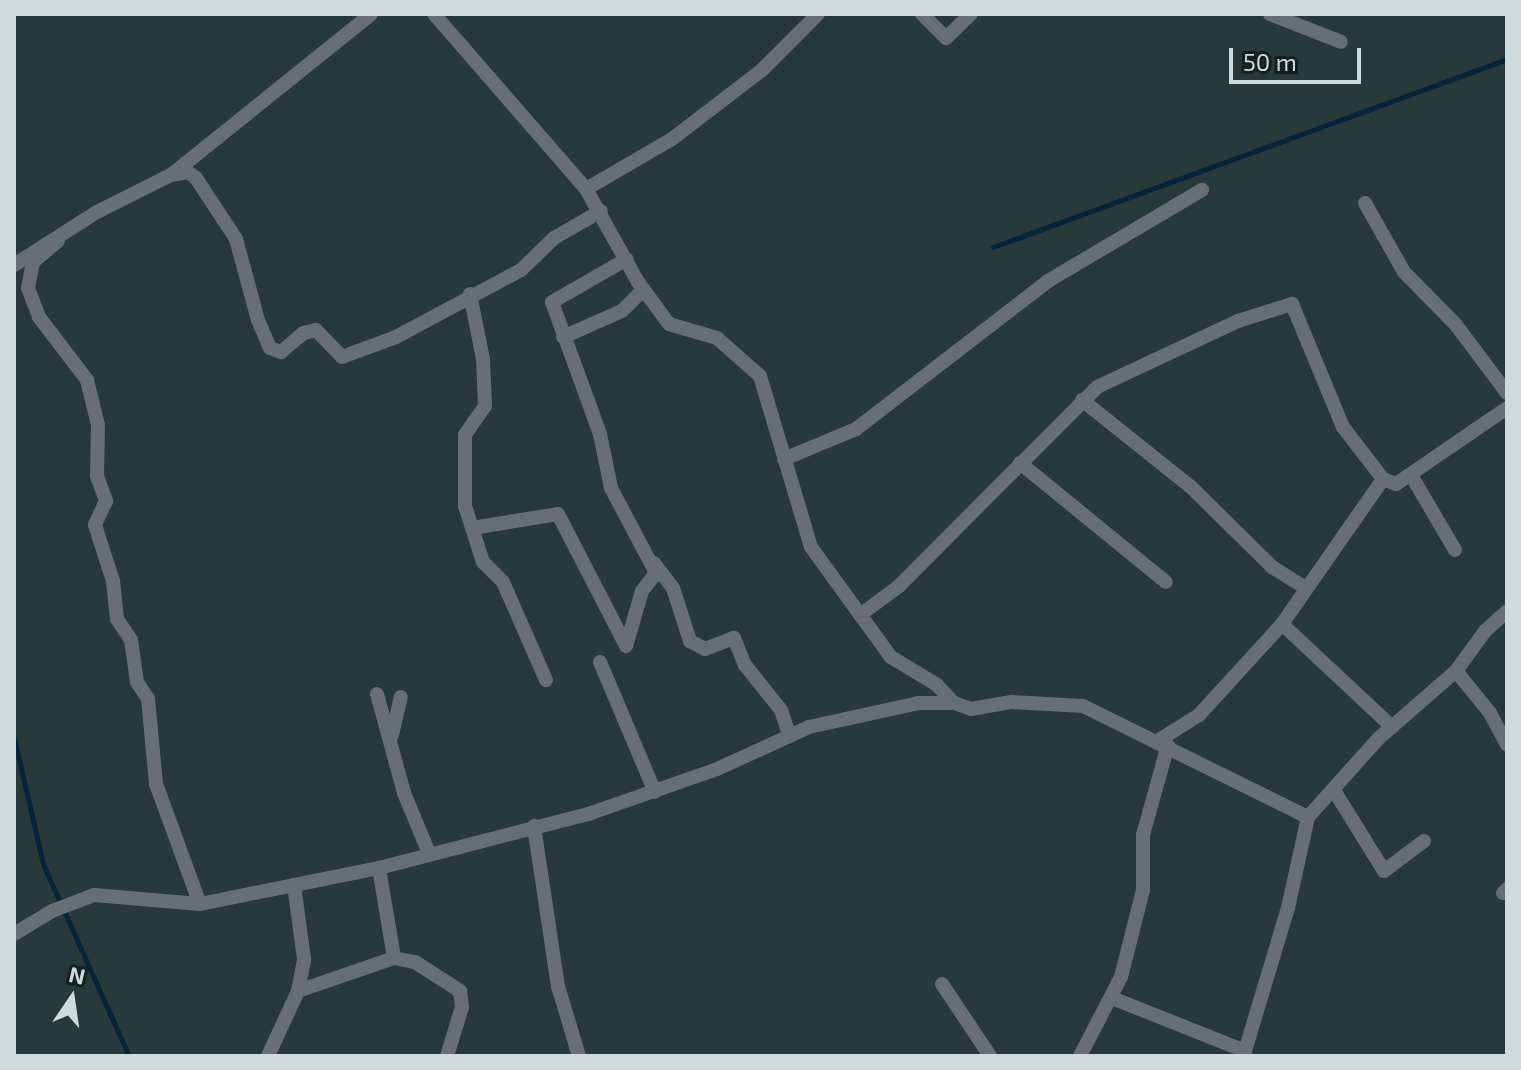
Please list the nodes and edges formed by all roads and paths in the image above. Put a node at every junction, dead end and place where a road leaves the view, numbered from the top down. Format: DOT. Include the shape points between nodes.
graph roads {
  1 [pos="371,14"];
  2 [pos="434,14"];
  3 [pos="818,14"];
  4 [pos="922,14"];
  5 [pos="971,14"];
  6 [pos="1270,14"];
  7 [pos="1341,42"];
  8 [pos="171,175"];
  9 [pos="586,189"];
  10 [pos="1202,190"];
  11 [pos="1365,203"];
  12 [pos="601,211"];
  13 [pos="58,241"];
  14 [pos="627,259"];
  15 [pos="14,265"];
  16 [pos="643,290"];
  17 [pos="470,294"];
  18 [pos="563,337"];
  19 [pos="1507,393"];
  20 [pos="1082,400"];
  21 [pos="1507,408"];
  22 [pos="784,459"];
  23 [pos="1020,463"];
  24 [pos="1411,475"];
  25 [pos="1383,479"];
  26 [pos="472,528"];
  27 [pos="1455,550"];
  28 [pos="646,554"];
  29 [pos="1166,582"];
  30 [pos="1305,588"];
  31 [pos="1507,611"];
  32 [pos="860,615"];
  33 [pos="1282,624"];
  34 [pos="600,662"];
  35 [pos="1456,671"];
  36 [pos="546,680"];
  37 [pos="377,694"];
  38 [pos="401,697"];
  39 [pos="954,703"];
  40 [pos="1392,727"];
  41 [pos="789,734"];
  42 [pos="392,736"];
  43 [pos="1163,743"];
  44 [pos="1507,745"];
  45 [pos="655,792"];
  46 [pos="1335,792"];
  47 [pos="1308,817"];
  48 [pos="534,826"];
  49 [pos="1424,841"];
  50 [pos="429,853"];
  51 [pos="379,868"];
  52 [pos="294,885"];
  53 [pos="200,904"];
  54 [pos="14,934"];
  55 [pos="394,958"];
  56 [pos="942,984"];
  57 [pos="298,991"];
  58 [pos="1117,1000"];
  59 [pos="1088,1053"];
  60 [pos="268,1056"];
  61 [pos="447,1056"];
  62 [pos="579,1056"];
  63 [pos="990,1056"];
  1 -- 8 [label="street"];
  2 -- 9 [label="street"];
  3 -- 9 [label="street" via="762,70 672,139"];
  4 -- 5 [label="street" via="946,38"];
  6 -- 7 [label="street"];
  8 -- 13 [label="street" via="97,212"];
  8 -- 17 [label="street" via="188,172 196,178 236,239 258,320 275,352 316,330 342,357 396,337"];
  9 -- 12 [label="street"];
  10 -- 22 [label="street" via="1048,281 856,429"];
  11 -- 19 [label="street" via="1404,272 1456,325"];
  12 -- 14 [label="street"];
  12 -- 17 [label="street" via="554,238 521,270"];
  13 -- 15 [label="street"];
  13 -- 53 [label="street" via="33,262 28,288 39,317 87,380 98,425 97,476 106,501 95,525 113,581 117,619 131,640 137,682 148,699 156,784"];
  14 -- 16 [label="street"];
  14 -- 18 [label="street" via="556,297 552,302"];
  16 -- 18 [label="street" via="622,311"];
  16 -- 22 [label="street" via="669,324 717,338 760,376"];
  17 -- 26 [label="street" via="483,359 485,406 465,435 462,450 465,506"];
  18 -- 28 [label="street" via="600,434 611,488"];
  20 -- 23 [label="street"];
  20 -- 25 [label="street" via="1127,370 1292,304 1343,427"];
  20 -- 30 [label="street" via="1191,487 1272,567"];
  21 -- 24 [label="street"];
  22 -- 32 [label="street" via="811,547"];
  23 -- 29 [label="street"];
  23 -- 32 [label="street" via="899,586"];
  24 -- 25 [label="street" via="1396,484"];
  24 -- 27 [label="street"];
  25 -- 30 [label="street"];
  26 -- 28 [label="street" via="558,514 626,646 642,591 656,573"];
  26 -- 36 [label="street" via="483,562 503,582"];
  28 -- 41 [label="street" via="673,588 690,641 705,649 734,638 745,665 781,710"];
  30 -- 33 [label="street"];
  31 -- 35 [label="street"];
  32 -- 39 [label="street" via="891,657 937,685"];
  33 -- 40 [label="street"];
  33 -- 43 [label="street" via="1199,715"];
  34 -- 45 [label="street"];
  35 -- 40 [label="street"];
  35 -- 44 [label="street" via="1490,713"];
  37 -- 42 [label="street"];
  38 -- 42 [label="street"];
  39 -- 41 [label="street" via="919,703"];
  39 -- 43 [label="street" via="971,709 1011,702 1083,706"];
  40 -- 46 [label="street"];
  41 -- 45 [label="street"];
  42 -- 50 [label="street" via="404,793"];
  43 -- 47 [label="street" via="1260,797"];
  43 -- 59 [label="street" via="1143,835 1143,890 1121,977"];
  45 -- 48 [label="street"];
  46 -- 47 [label="street"];
  46 -- 49 [label="street" via="1384,871"];
  47 -- 58 [label="street" via="1288,908 1245,1051"];
  48 -- 50 [label="street"];
  48 -- 62 [label="street" via="558,986"];
  50 -- 51 [label="street"];
  51 -- 52 [label="street"];
  51 -- 55 [label="street"];
  52 -- 53 [label="street"];
  52 -- 57 [label="street" via="304,959"];
  53 -- 54 [label="street" via="94,895"];
  55 -- 57 [label="street"];
  55 -- 61 [label="street" via="415,962 460,991 462,1007"];
  56 -- 63 [label="street"];
  57 -- 60 [label="street"];
}
